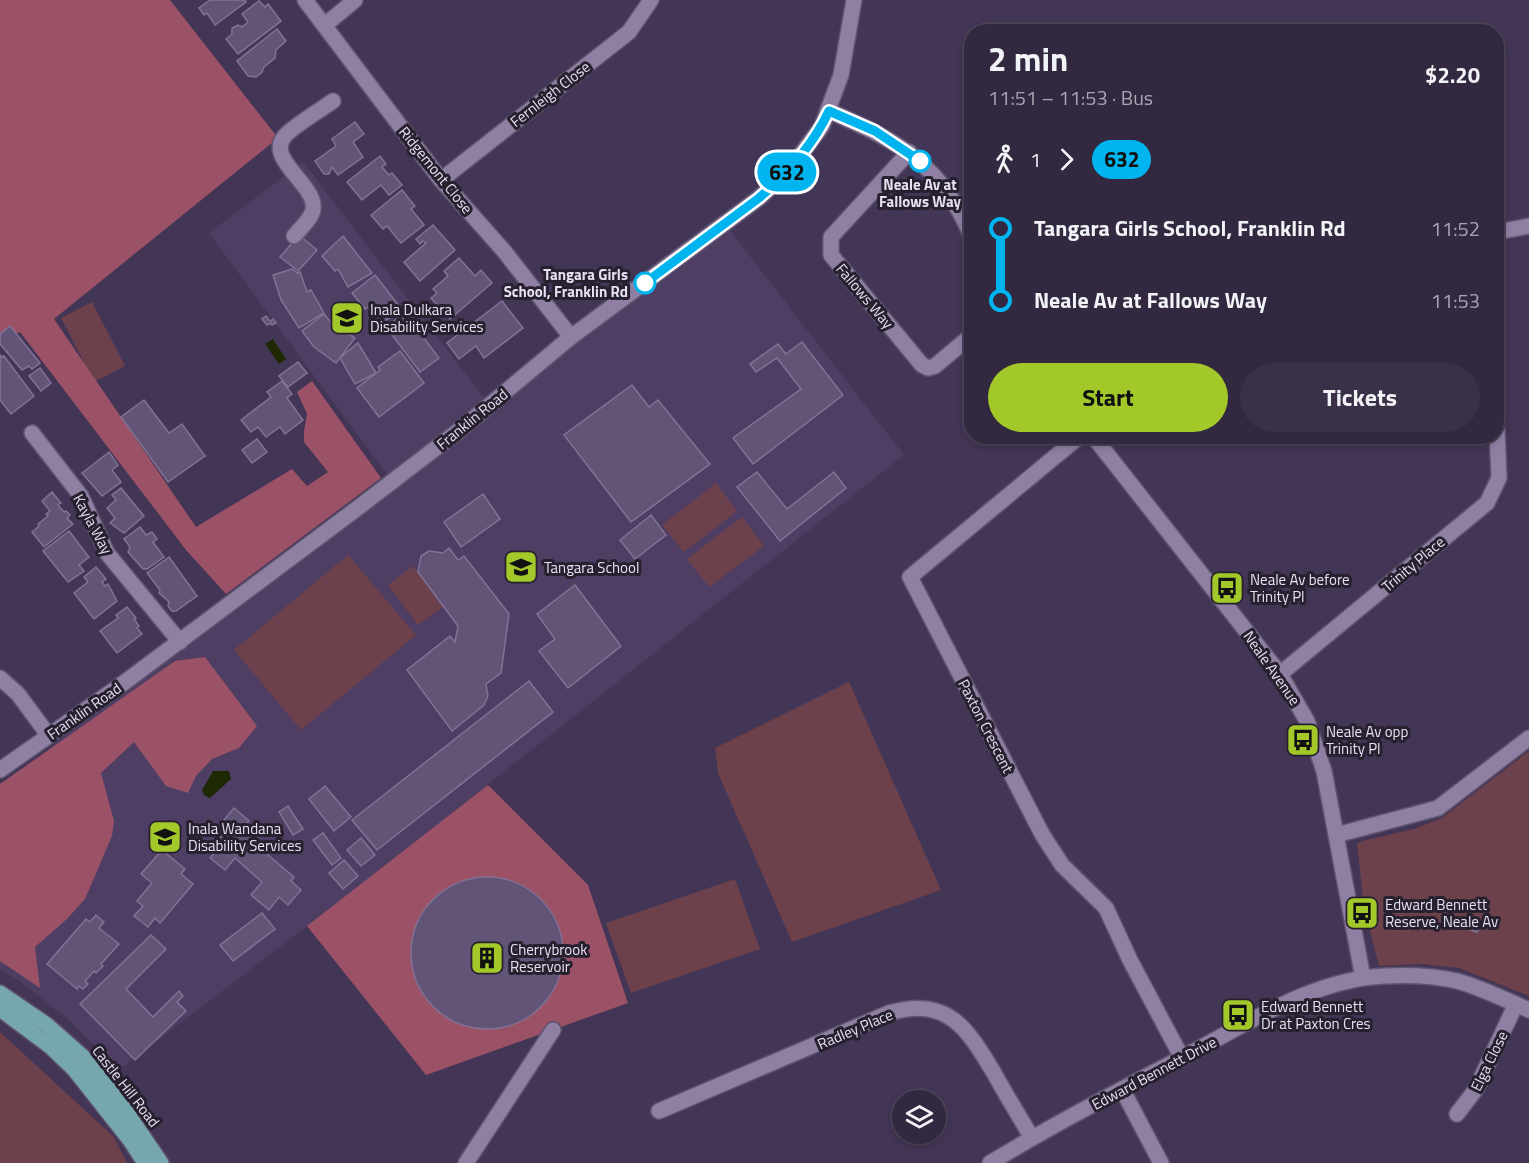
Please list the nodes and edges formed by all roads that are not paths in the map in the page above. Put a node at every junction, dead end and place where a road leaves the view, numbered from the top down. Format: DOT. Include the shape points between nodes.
graph roads {
  1 [pos="306,0"];
  2 [pos="354,0"];
  3 [pos="651,0"];
  4 [pos="854,0"];
  5 [pos="325,25"];
  6 [pos="333,101"];
  7 [pos="829,111"];
  8 [pos="909,152"];
  9 [pos="441,180"];
  10 [pos="964,221"];
  11 [pos="1529,226"];
  12 [pos="1504,231"];
  13 [pos="294,236"];
  14 [pos="571,337"];
  15 [pos="964,342"];
  16 [pos="32,433"];
  17 [pos="1070,444"];
  18 [pos="1100,444"];
  19 [pos="1498,444"];
  20 [pos="180,642"];
  21 [pos="1280,674"];
  22 [pos="0,678"];
  23 [pos="49,736"];
  24 [pos="1529,738"];
  25 [pos="0,770"];
  26 [pos="1336,835"];
  27 [pos="1363,978"];
  28 [pos="0,993"];
  29 [pos="1522,1007"];
  30 [pos="0,1009"];
  31 [pos="554,1030"];
  32 [pos="1182,1058"];
  33 [pos="1122,1089"];
  34 [pos="659,1111"];
  35 [pos="1457,1114"];
  36 [pos="1032,1138"];
  37 [pos="145,1163"];
  38 [pos="161,1163"];
  39 [pos="466,1163"];
  40 [pos="990,1163"];
  41 [pos="1161,1163"];
  1 -- 5 [label="street, Ridgemont Close"];
  2 -- 5 [label="street"];
  3 -- 9 [label="street, Fernleigh Close" via="629,32"];
  4 -- 7 [label="street, Franklin Road" via="841,75"];
  5 -- 9 [label="street, Ridgemont Close"];
  6 -- 13 [label="street" via="284,136 280,146 314,207"];
  7 -- 8 [label="street" via="875,131"];
  7 -- 14 [label="street, Franklin Road" via="811,143 759,198"];
  8 -- 10 [label="street" via="942,183"];
  8 -- 15 [label="street, Fallows Way" via="831,237 831,255 922,365 935,366"];
  9 -- 14 [label="street, Ridgemont Close" via="504,251"];
  11 -- 12 [label="street"];
  14 -- 20 [label="street, Franklin Road" via="462,428"];
  16 -- 20 [label="street, Kayla Way" via="81,496 107,553"];
  17 -- 32 [label="street, Paxton Crescent" via="910,577 1042,834 1062,865 1106,908"];
  18 -- 21 [label="street, Neale Avenue"];
  19 -- 21 [label="street, Trinity Place" via="1499,478 1487,503"];
  20 -- 23 [label="street, Franklin Road"];
  21 -- 26 [label="street, Neale Avenue" via="1316,743"];
  22 -- 23 [label="street" via="18,694"];
  23 -- 25 [label="street, Franklin Road"];
  24 -- 26 [label="street" via="1438,808"];
  26 -- 27 [label="street, Neale Avenue"];
  27 -- 29 [label="street, Edward Bennett Drive" via="1416,976 1458,981"];
  27 -- 32 [label="street, Edward Bennett Drive" via="1297,998"];
  28 -- 38 [label="main road, Castle Hill Road" via="47,1025 82,1056"];
  29 -- 35 [label="street, Elga Close" via="1476,1089"];
  30 -- 37 [label="main road, Castle Hill Road" via="75,1069"];
  31 -- 39 [label="street"];
  32 -- 33 [label="street, Edward Bennett Drive"];
  33 -- 36 [label="street, Edward Bennett Drive"];
  33 -- 41 [label="street"];
  34 -- 36 [label="street, Radley Place" via="889,1013 916,1008 950,1017 968,1032"];
  36 -- 40 [label="street, Edward Bennett Drive"];
}
